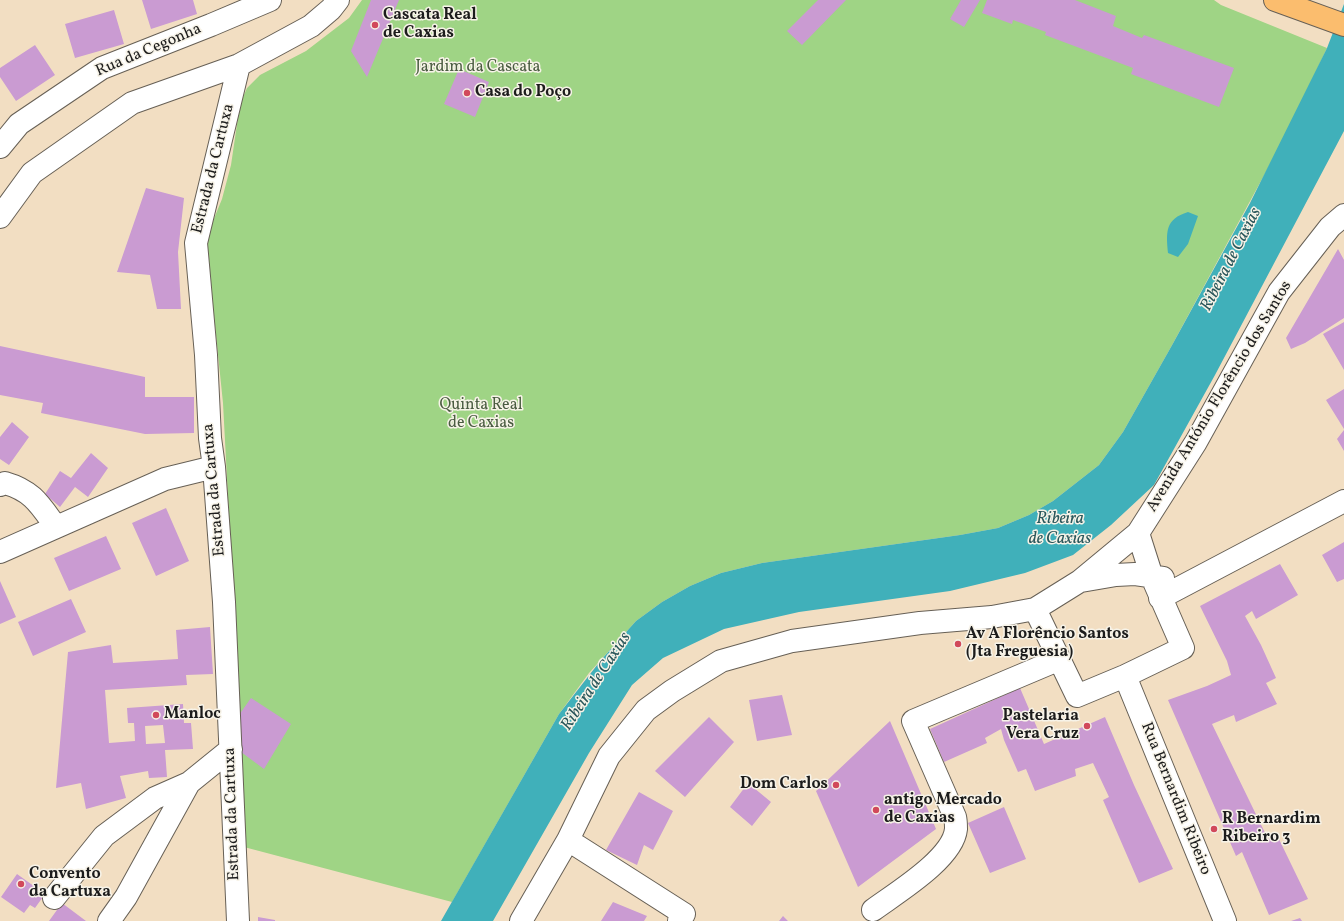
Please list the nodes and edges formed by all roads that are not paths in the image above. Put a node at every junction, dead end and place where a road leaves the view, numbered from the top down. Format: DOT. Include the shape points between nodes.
graph roads {
  1 [pos="270,0"];
  2 [pos="338,0"];
  3 [pos="1275,0"];
  4 [pos="1340,24"];
  5 [pos="239,65"];
  6 [pos="0,147"];
  7 [pos="0,217"];
  8 [pos="1343,217"];
  9 [pos="214,467"];
  10 [pos="0,486"];
  11 [pos="1344,501"];
  12 [pos="56,527"];
  13 [pos="1138,534"];
  14 [pos="0,552"];
  15 [pos="1152,577"];
  16 [pos="1080,581"];
  17 [pos="1188,583"];
  18 [pos="1160,598"];
  19 [pos="1035,609"];
  20 [pos="1060,660"];
  21 [pos="1125,676"];
  22 [pos="231,749"];
  23 [pos="189,783"];
  24 [pos="568,840"];
  25 [pos="54,898"];
  26 [pos="873,910"];
  27 [pos="109,921"];
  28 [pos="238,921"];
  29 [pos="521,921"];
  30 [pos="680,921"];
  31 [pos="1225,921"];
  1 -- 6 [label="street, Rua da Cegonha" via="102,68 19,124"];
  2 -- 5 [label="street" via="311,26"];
  3 -- 4 [label="main road"];
  5 -- 7 [label="street" via="132,103 32,173"];
  5 -- 9 [label="street, Estrada da Cartuxa" via="196,243"];
  8 -- 13 [label="street, Avenida António Florêncio dos Santos" via="1330,227 1278,292 1196,442"];
  9 -- 12 [label="street" via="164,479"];
  9 -- 22 [label="street, Estrada da Cartuxa"];
  10 -- 12 [label="street" via="5,483 19,488 39,503"];
  11 -- 17 [label="street"];
  12 -- 14 [label="street"];
  13 -- 15 [label="street"];
  13 -- 16 [label="street, Avenida António Florêncio dos Santos"];
  15 -- 16 [label="street" via="1135,574 1116,575"];
  15 -- 17 [label="street"];
  15 -- 18 [label="street"];
  16 -- 19 [label="street, Avenida António Florêncio dos Santos"];
  17 -- 18 [label="street"];
  18 -- 21 [label="street" via="1183,648"];
  19 -- 20 [label="street"];
  19 -- 24 [label="street, Avenida António Florêncio dos Santos" via="992,617 920,623 792,641 721,661 646,710 609,756"];
  20 -- 21 [label="street" via="1077,696"];
  20 -- 26 [label="street" via="913,721 955,817 956,830 944,854 931,867"];
  21 -- 31 [label="street, Rua Bernardim Ribeiro"];
  22 -- 23 [label="street"];
  22 -- 28 [label="street, Estrada da Cartuxa"];
  23 -- 25 [label="street" via="154,798 104,836"];
  23 -- 27 [label="street" via="126,897"];
  24 -- 29 [label="street, Avenida António Florêncio dos Santos"];
  24 -- 30 [label="street" via="684,914"];
}
